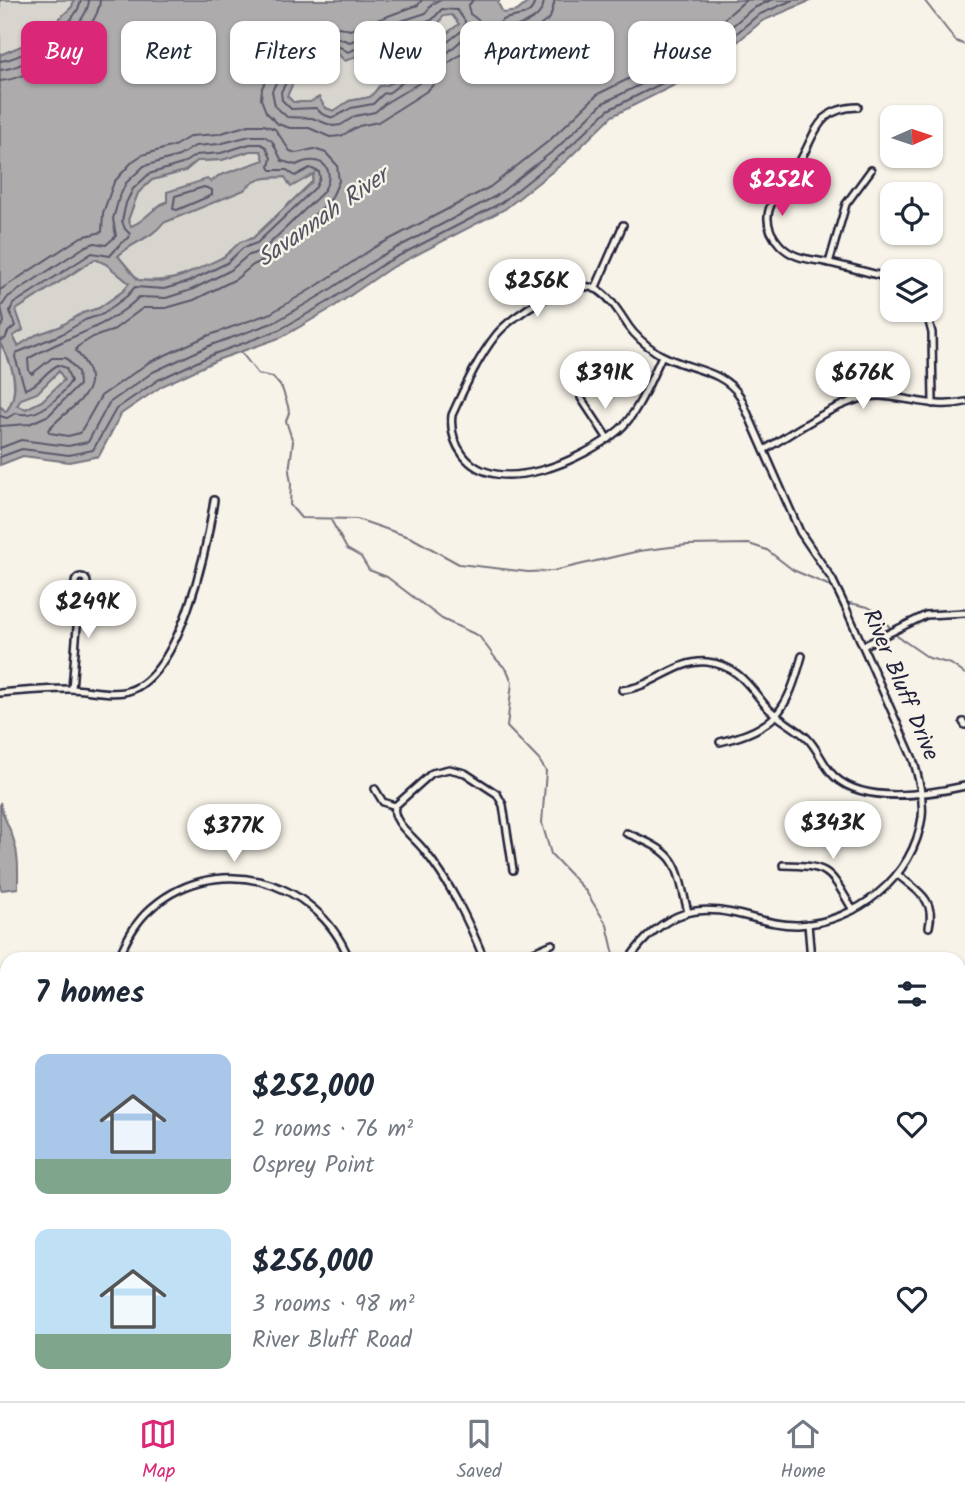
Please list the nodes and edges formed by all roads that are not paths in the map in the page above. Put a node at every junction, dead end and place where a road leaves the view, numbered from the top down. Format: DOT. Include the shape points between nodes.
graph roads {
  1 [pos="858,107"];
  2 [pos="871,170"];
  3 [pos="623,225"];
  4 [pos="830,263"];
  5 [pos="880,276"];
  6 [pos="595,289"];
  7 [pos="929,322"];
  8 [pos="662,356"];
  9 [pos="581,398"];
  10 [pos="965,402"];
  11 [pos="933,404"];
  12 [pos="608,439"];
  13 [pos="764,450"];
  14 [pos="214,500"];
  15 [pos="80,590"];
  16 [pos="965,612"];
  17 [pos="863,646"];
  18 [pos="802,656"];
  19 [pos="72,689"];
  20 [pos="622,690"];
  21 [pos="0,693"];
  22 [pos="775,715"];
  23 [pos="720,742"];
  24 [pos="965,786"];
  25 [pos="375,789"];
  26 [pos="921,793"];
  27 [pos="395,806"];
  28 [pos="626,833"];
  29 [pos="783,865"];
  30 [pos="513,870"];
  31 [pos="897,874"];
  32 [pos="853,910"];
  33 [pos="688,912"];
  34 [pos="807,924"];
  35 [pos="929,927"];
  36 [pos="552,944"];
  37 [pos="122,952"];
  38 [pos="345,952"];
  39 [pos="481,952"];
  40 [pos="533,952"];
  41 [pos="635,952"];
  42 [pos="810,952"];
  1 -- 4 [label="street" via="840,109 820,122 800,162 769,206 771,230 781,247 797,257"];
  2 -- 4 [label="street" via="846,204"];
  3 -- 6 [label="street"];
  4 -- 5 [label="street"];
  6 -- 8 [label="street" via="610,300 639,338"];
  6 -- 12 [label="street" via="561,290 506,324 461,396 451,428 468,462 497,475 545,469"];
  7 -- 11 [label="street"];
  8 -- 12 [label="street" via="630,417"];
  8 -- 13 [label="street, River Bluff Drive" via="733,386"];
  9 -- 12 [label="street"];
  10 -- 11 [label="street"];
  11 -- 13 [label="street" via="881,396 853,400"];
  13 -- 17 [label="street, River Bluff Drive" via="793,518 832,579"];
  14 -- 19 [label="street" via="179,634 162,662 132,690"];
  15 -- 19 [label="street"];
  16 -- 17 [label="street" via="926,615"];
  17 -- 26 [label="street, River Bluff Drive" via="913,759"];
  18 -- 22 [label="street" via="790,696"];
  19 -- 21 [label="street"];
  20 -- 22 [label="street" via="644,686 688,664 708,662 742,676"];
  22 -- 23 [label="street" via="749,734"];
  22 -- 26 [label="street" via="805,736 843,783 887,795"];
  24 -- 26 [label="street"];
  25 -- 27 [label="street" via="383,802"];
  26 -- 31 [label="street, River Bluff Drive" via="920,828"];
  27 -- 30 [label="street" via="432,773 449,768 465,773 497,794 503,804"];
  27 -- 39 [label="street" via="396,818 449,886"];
  28 -- 33 [label="street" via="656,844 671,858"];
  29 -- 32 [label="street" via="806,864 825,872"];
  31 -- 32 [label="street, River Bluff Drive"];
  31 -- 35 [label="street" via="929,902"];
  32 -- 34 [label="street, River Bluff Drive"];
  33 -- 34 [label="street, River Bluff Drive" via="720,911 778,924"];
  33 -- 41 [label="street, River Bluff Drive" via="655,929"];
  34 -- 42 [label="street"];
  36 -- 40 [label="street"];
  37 -- 38 [label="street" via="140,920 164,899 191,885 241,877 283,888 313,907"];
}
